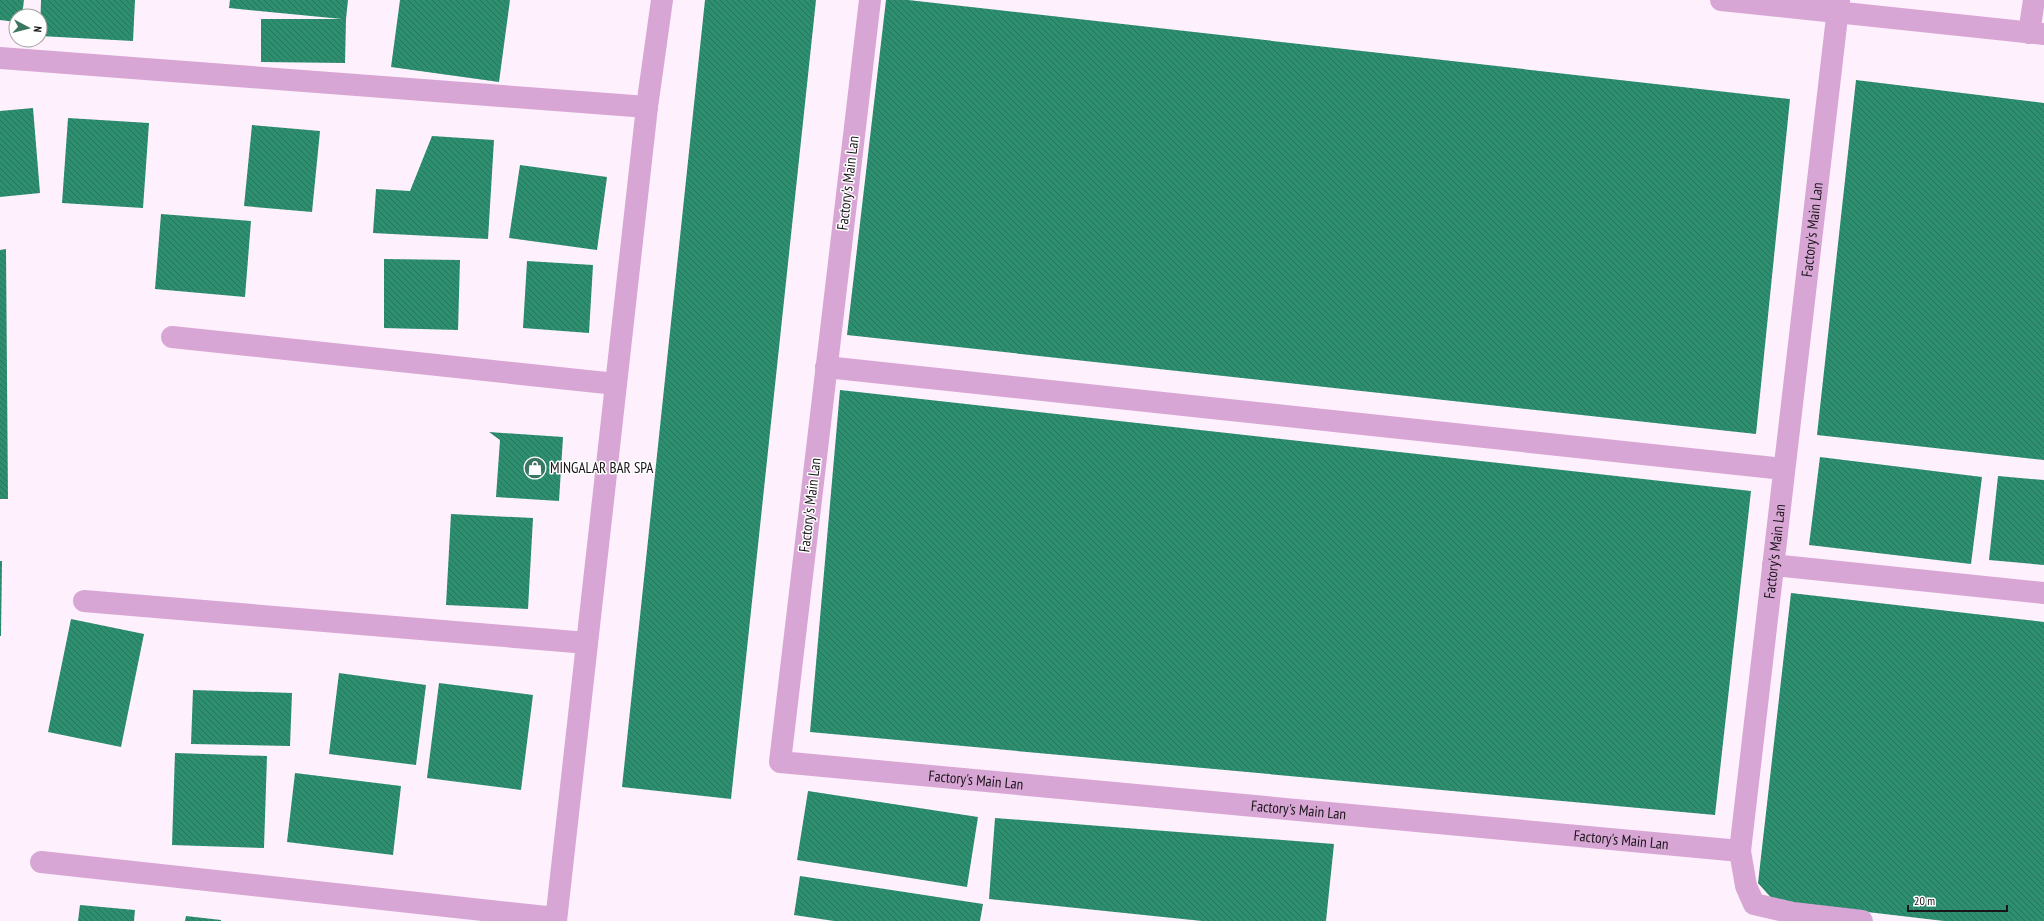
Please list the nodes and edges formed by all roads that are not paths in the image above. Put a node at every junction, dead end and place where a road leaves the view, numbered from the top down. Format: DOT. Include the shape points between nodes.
graph roads {
  1 [pos="662,0"];
  2 [pos="870,0"];
  3 [pos="1721,0"];
  4 [pos="2034,0"];
  5 [pos="1838,6"];
  6 [pos="2036,34"];
  7 [pos="0,58"];
  8 [pos="647,107"];
  9 [pos="172,337"];
  10 [pos="826,367"];
  11 [pos="616,384"];
  12 [pos="1784,469"];
  13 [pos="1773,565"];
  14 [pos="2044,593"];
  15 [pos="84,601"];
  16 [pos="587,643"];
  17 [pos="1740,851"];
  18 [pos="41,862"];
  19 [pos="556,919"];
  20 [pos="1862,921"];
  1 -- 8 [label="street"];
  2 -- 10 [label="street, Factory's Main Lan"];
  3 -- 5 [label="street"];
  4 -- 6 [label="street"];
  5 -- 6 [label="street"];
  5 -- 12 [label="street, Factory's Main Lan"];
  7 -- 8 [label="street"];
  8 -- 11 [label="street"];
  9 -- 11 [label="street"];
  10 -- 12 [label="street"];
  10 -- 17 [label="street, Factory's Main Lan" via="780,762"];
  11 -- 16 [label="street"];
  12 -- 13 [label="street, Factory's Main Lan"];
  13 -- 14 [label="street"];
  13 -- 17 [label="street, Factory's Main Lan"];
  15 -- 16 [label="street"];
  16 -- 19 [label="street"];
  17 -- 20 [label="street" via="1746,886 1754,904 1793,913"];
  18 -- 19 [label="street"];
}
